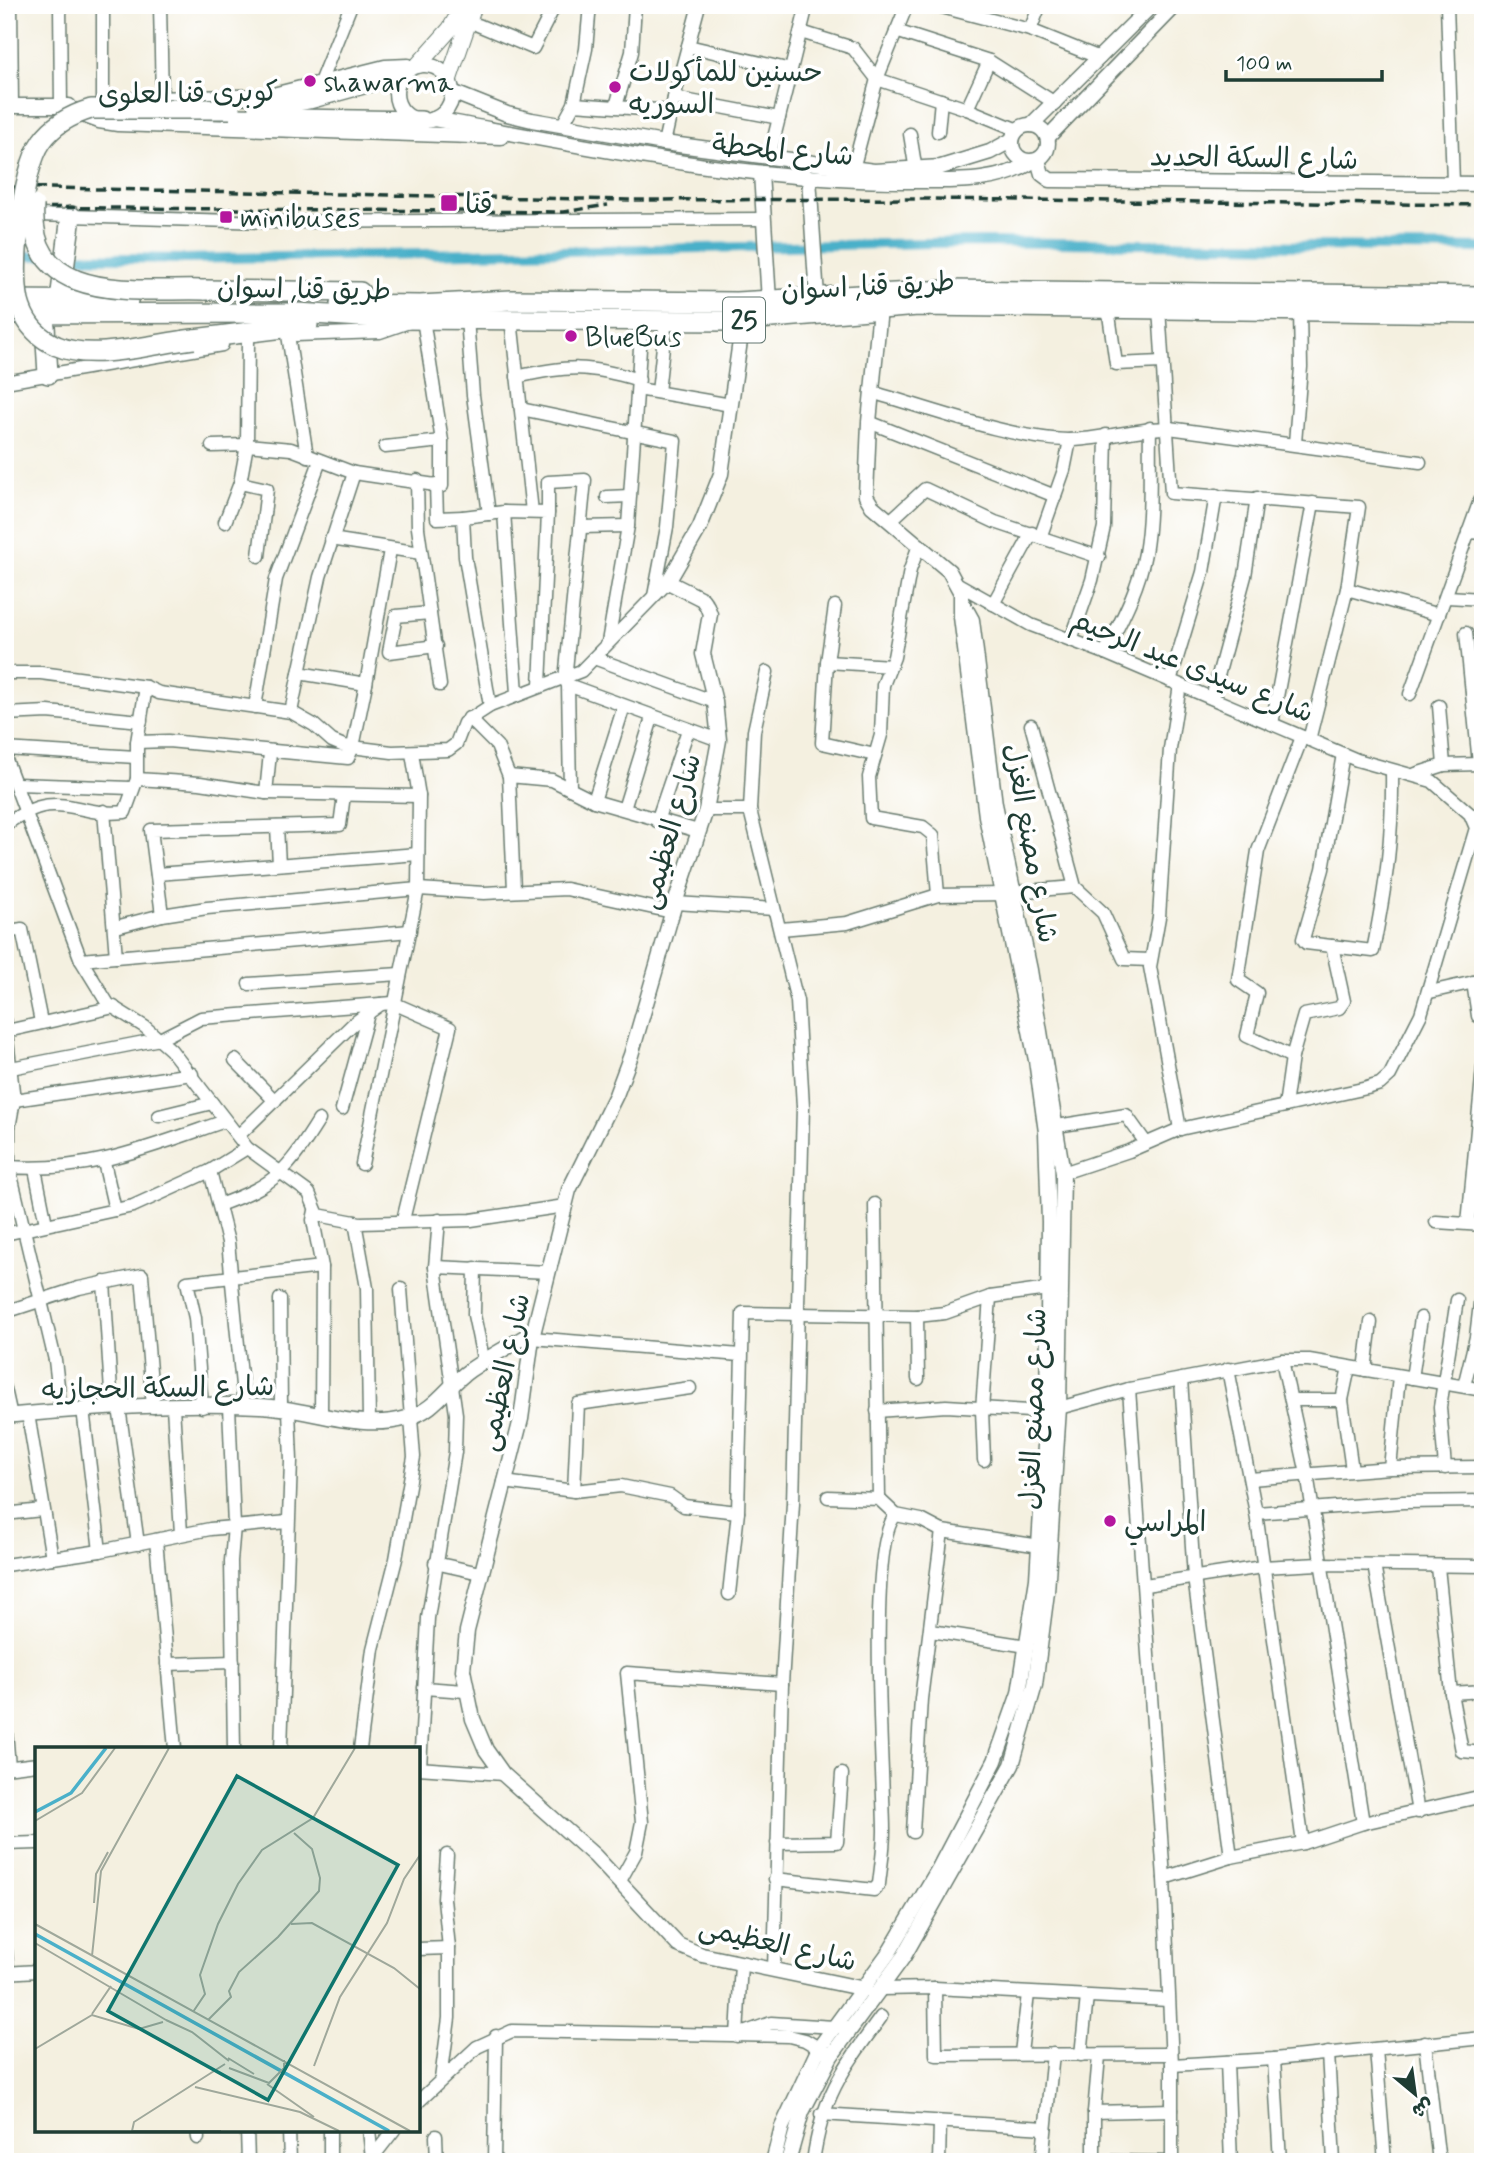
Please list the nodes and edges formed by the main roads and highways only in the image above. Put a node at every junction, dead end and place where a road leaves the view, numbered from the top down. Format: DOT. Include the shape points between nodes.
graph roads {
  1 [pos="464,5"];
  2 [pos="474,5"];
  3 [pos="411,68"];
  4 [pos="450,86"];
  5 [pos="230,114"];
  6 [pos="427,120"];
  7 [pos="70,222"];
  8 [pos="20,234"];
  9 [pos="5,257"];
  10 [pos="1483,296"];
  11 [pos="48,305"];
  12 [pos="10,307"];
  13 [pos="1483,313"];
  14 [pos="419,314"];
  15 [pos="371,318"];
  16 [pos="48,374"];
  1 -- 3 [label="main road" via="450,29"];
  2 -- 4 [label="main road"];
  3 -- 5 [label="highway, كوبرى قنا العلوى" via="277,106"];
  5 -- 6 [label="highway, كوبرى قنا العلوى"];
  5 -- 8 [label="highway, كوبرى قنا العلوى, bridge" via="105,107 64,120 42,140 29,164"];
  5 -- 14 [label="highway, كوبرى قنا العلوى, bridge" via="96,118 58,138 44,156 36,178 35,234 44,256 61,274 92,286 397,293"];
  7 -- 11 [label="highway" via="64,270"];
  8 -- 9 [label="highway, bridge"];
  8 -- 15 [label="highway, كوبرى قنا العلوى, bridge" via="20,306 31,327 49,342 73,352"];
  10 -- 14 [label="highway, طريق قنا, اسوان / 25" via="947,290 769,301 511,300"];
  11 -- 12 [label="highway, طريق قنا, اسوان / 25"];
  11 -- 14 [label="highway, طريق قنا, اسوان / 25"];
  11 -- 15 [label="highway, طريق قنا, اسوان / 25"];
  11 -- 16 [label="highway"];
  13 -- 14 [label="highway, طريق قنا, اسوان / 25" via="880,309 743,320 467,319"];
  14 -- 15 [label="highway, طريق قنا, اسوان / 25"];
}
